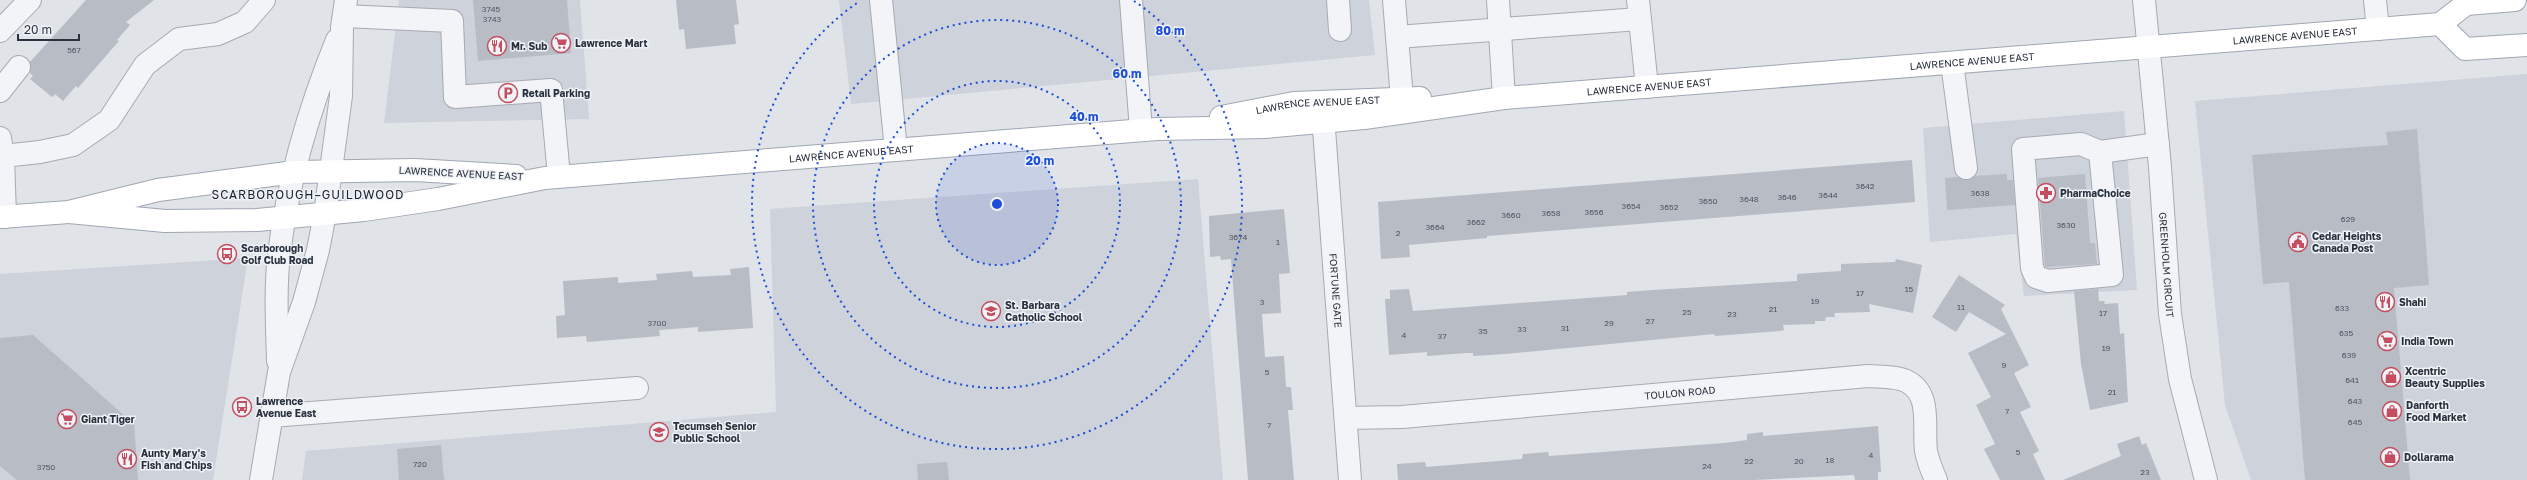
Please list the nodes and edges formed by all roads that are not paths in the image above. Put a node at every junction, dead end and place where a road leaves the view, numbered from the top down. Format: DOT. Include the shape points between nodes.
graph roads {
  1 [pos="30,0"];
  2 [pos="264,0"];
  3 [pos="881,0"];
  4 [pos="1131,0"];
  5 [pos="1338,0"];
  6 [pos="1394,0"];
  7 [pos="1498,0"];
  8 [pos="2144,0"];
  9 [pos="2375,0"];
  10 [pos="2510,0"];
  11 [pos="2515,0"];
  12 [pos="1638,10"];
  13 [pos="344,14"];
  14 [pos="2440,24"];
  15 [pos="1501,29"];
  16 [pos="2378,29"];
  17 [pos="1340,30"];
  18 [pos="0,31"];
  19 [pos="1397,37"];
  20 [pos="2527,45"];
  21 [pos="2148,47"];
  22 [pos="1952,63"];
  23 [pos="19,67"];
  24 [pos="1647,87"];
  25 [pos="0,91"];
  26 [pos="1402,98"];
  27 [pos="1504,98"];
  28 [pos="1322,111"];
  29 [pos="1149,129"];
  30 [pos="2158,144"];
  31 [pos="1,147"];
  32 [pos="896,150"];
  33 [pos="2100,152"];
  34 [pos="1966,168"];
  35 [pos="332,170"];
  36 [pos="294,172"];
  37 [pos="552,177"];
  38 [pos="69,212"];
  39 [pos="325,214"];
  40 [pos="2,217"];
  41 [pos="286,217"];
  42 [pos="278,372"];
  43 [pos="637,388"];
  44 [pos="271,416"];
  45 [pos="1346,418"];
  46 [pos="261,480"];
  47 [pos="1350,480"];
  48 [pos="1936,480"];
  49 [pos="2206,480"];
  1 -- 18 [label="street"];
  2 -- 31 [label="street" via="245,22 218,34 179,39 145,65 109,120 73,145 40,152"];
  3 -- 32 [label="street"];
  4 -- 29 [label="street"];
  5 -- 17 [label="street"];
  6 -- 19 [label="street"];
  7 -- 15 [label="street"];
  8 -- 21 [label="street, GREENHOLM CIRCUIT"];
  9 -- 16 [label="street"];
  10 -- 11 [label="main road"];
  10 -- 14 [label="main road" via="2466,4"];
  12 -- 15 [label="street"];
  12 -- 24 [label="street"];
  13 -- 35 [label="street" via="341,96"];
  13 -- 36 [label="street" via="318,87"];
  13 -- 37 [label="street" via="452,21 456,97 551,90"];
  14 -- 16 [label="main road, LAWRENCE AVENUE EAST"];
  14 -- 20 [label="main road" via="2465,49"];
  15 -- 19 [label="street"];
  15 -- 27 [label="street"];
  16 -- 21 [label="main road, LAWRENCE AVENUE EAST"];
  19 -- 26 [label="street"];
  21 -- 22 [label="main road, LAWRENCE AVENUE EAST"];
  21 -- 30 [label="street, GREENHOLM CIRCUIT"];
  22 -- 24 [label="main road, LAWRENCE AVENUE EAST"];
  22 -- 34 [label="street"];
  23 -- 25 [label="street"];
  24 -- 27 [label="main road, LAWRENCE AVENUE EAST"];
  26 -- 27 [label="main road, LAWRENCE AVENUE EAST"];
  26 -- 28 [label="main road, LAWRENCE AVENUE EAST"];
  27 -- 28 [label="main road, LAWRENCE AVENUE EAST"];
  28 -- 29 [label="main road, LAWRENCE AVENUE EAST" via="1265,126"];
  28 -- 45 [label="street, FORTUNE GATE"];
  29 -- 32 [label="main road, LAWRENCE AVENUE EAST"];
  30 -- 33 [label="street"];
  30 -- 49 [label="street, GREENHOLM CIRCUIT" via="2170,314 2180,379"];
  31 -- 40 [label="street"];
  32 -- 37 [label="main road, LAWRENCE AVENUE EAST"];
  33 -- 33 [label="street" via="2112,275 2048,281 2036,277 2032,268 2023,149 2081,144"];
  35 -- 36 [label="main road, LAWRENCE AVENUE EAST"];
  35 -- 37 [label="main road, LAWRENCE AVENUE EAST" via="415,170"];
  35 -- 39 [label="street"];
  36 -- 38 [label="main road, LAWRENCE AVENUE EAST" via="158,190"];
  36 -- 41 [label="street"];
  37 -- 39 [label="main road, LAWRENCE AVENUE EAST" via="438,199"];
  38 -- 40 [label="main road, LAWRENCE AVENUE EAST"];
  38 -- 41 [label="main road, LAWRENCE AVENUE EAST" via="166,221 257,220"];
  39 -- 41 [label="main road, LAWRENCE AVENUE EAST"];
  39 -- 42 [label="street" via="304,302"];
  41 -- 42 [label="street" via="279,254 276,303"];
  42 -- 44 [label="street"];
  43 -- 44 [label="street"];
  44 -- 46 [label="street"];
  45 -- 47 [label="street, FORTUNE GATE"];
  45 -- 48 [label="street, TOULON ROAD" via="1402,417 1868,376 1908,382 1921,394 1926,452"];
}
